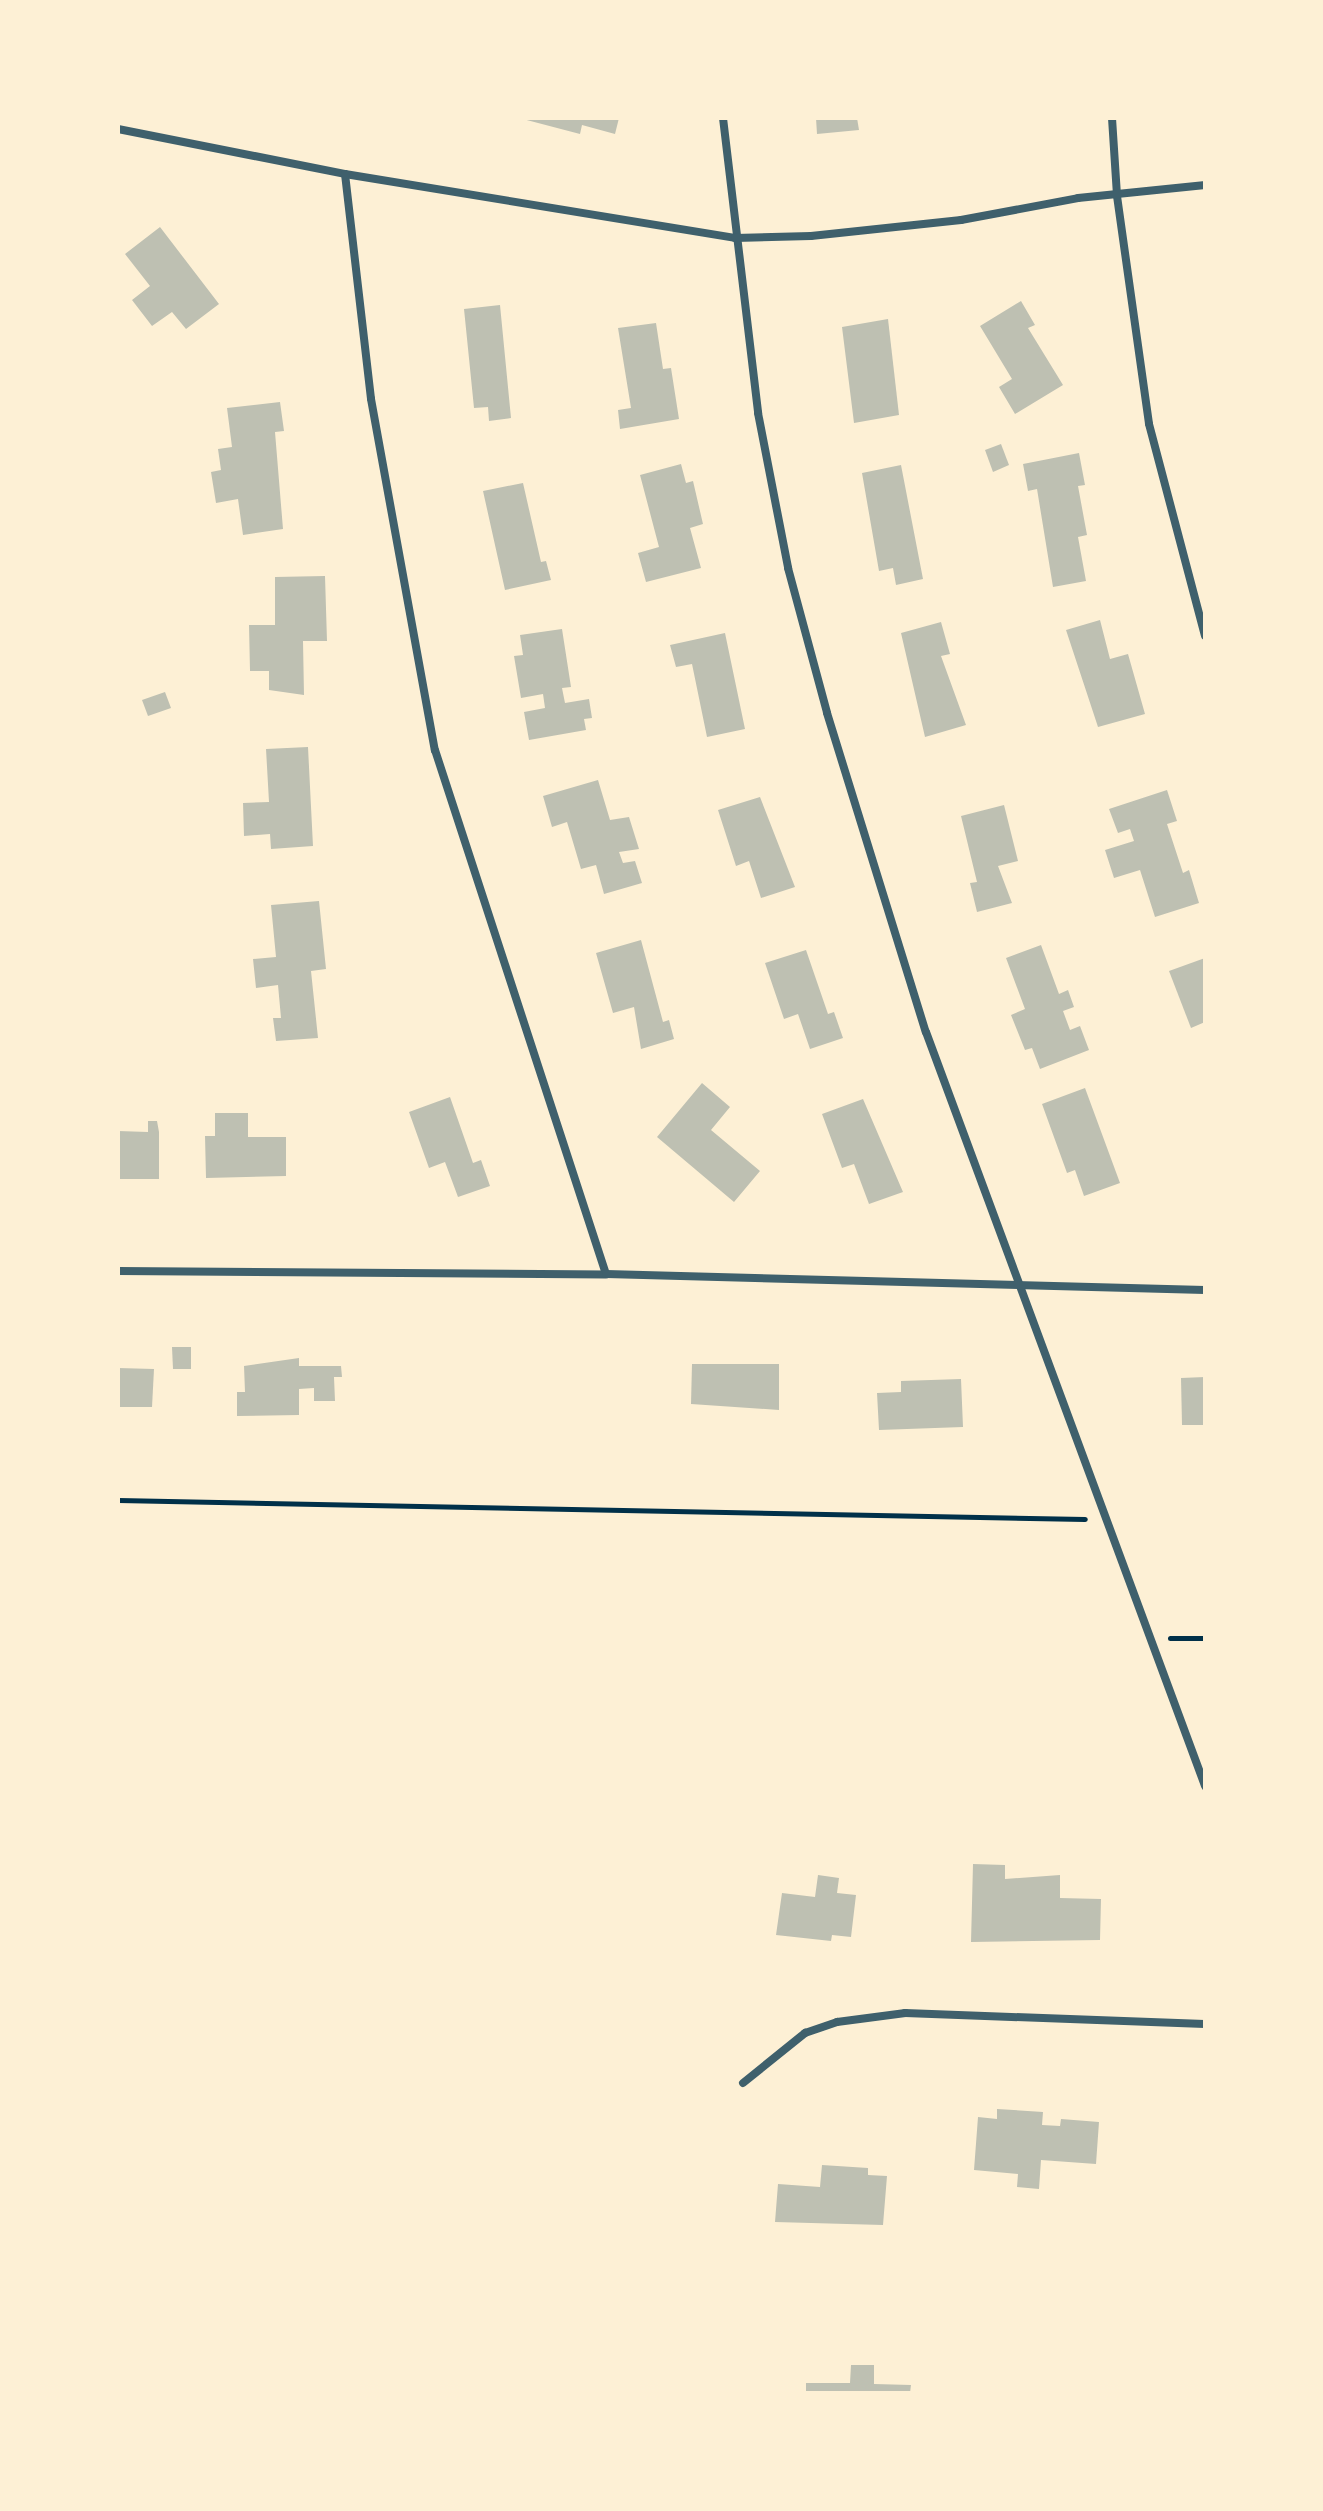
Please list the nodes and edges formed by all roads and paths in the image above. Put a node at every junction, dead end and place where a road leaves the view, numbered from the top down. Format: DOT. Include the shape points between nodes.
graph roads {
  1 [pos="723,118"];
  2 [pos="1112,118"];
  3 [pos="118,129"];
  4 [pos="345,174"];
  5 [pos="1205,185"];
  6 [pos="1117,196"];
  7 [pos="735,238"];
  8 [pos="1205,636"];
  9 [pos="118,1271"];
  10 [pos="606,1274"];
  11 [pos="1021,1286"];
  12 [pos="1205,1290"];
  13 [pos="118,1500"];
  14 [pos="1110,1520"];
  15 [pos="1152,1638"];
  16 [pos="1205,1638"];
  17 [pos="1205,1786"];
  18 [pos="1205,2024"];
  19 [pos="743,2083"];
  1 -- 7 [label="street"];
  2 -- 6 [label="street"];
  3 -- 4 [label="street"];
  4 -- 7 [label="street"];
  4 -- 10 [label="street" via="371,399 435,750"];
  5 -- 6 [label="street"];
  6 -- 7 [label="street" via="961,220"];
  6 -- 8 [label="street" via="1149,424"];
  7 -- 11 [label="street" via="758,413 788,568 823,699 926,1032"];
  9 -- 10 [label="street"];
  10 -- 11 [label="street"];
  11 -- 12 [label="street"];
  11 -- 14 [label="street"];
  13 -- 14 [label="path"];
  14 -- 15 [label="street"];
  15 -- 16 [label="path"];
  15 -- 17 [label="street"];
  18 -- 19 [label="street" via="905,2013 837,2022 805,2033"];
}
